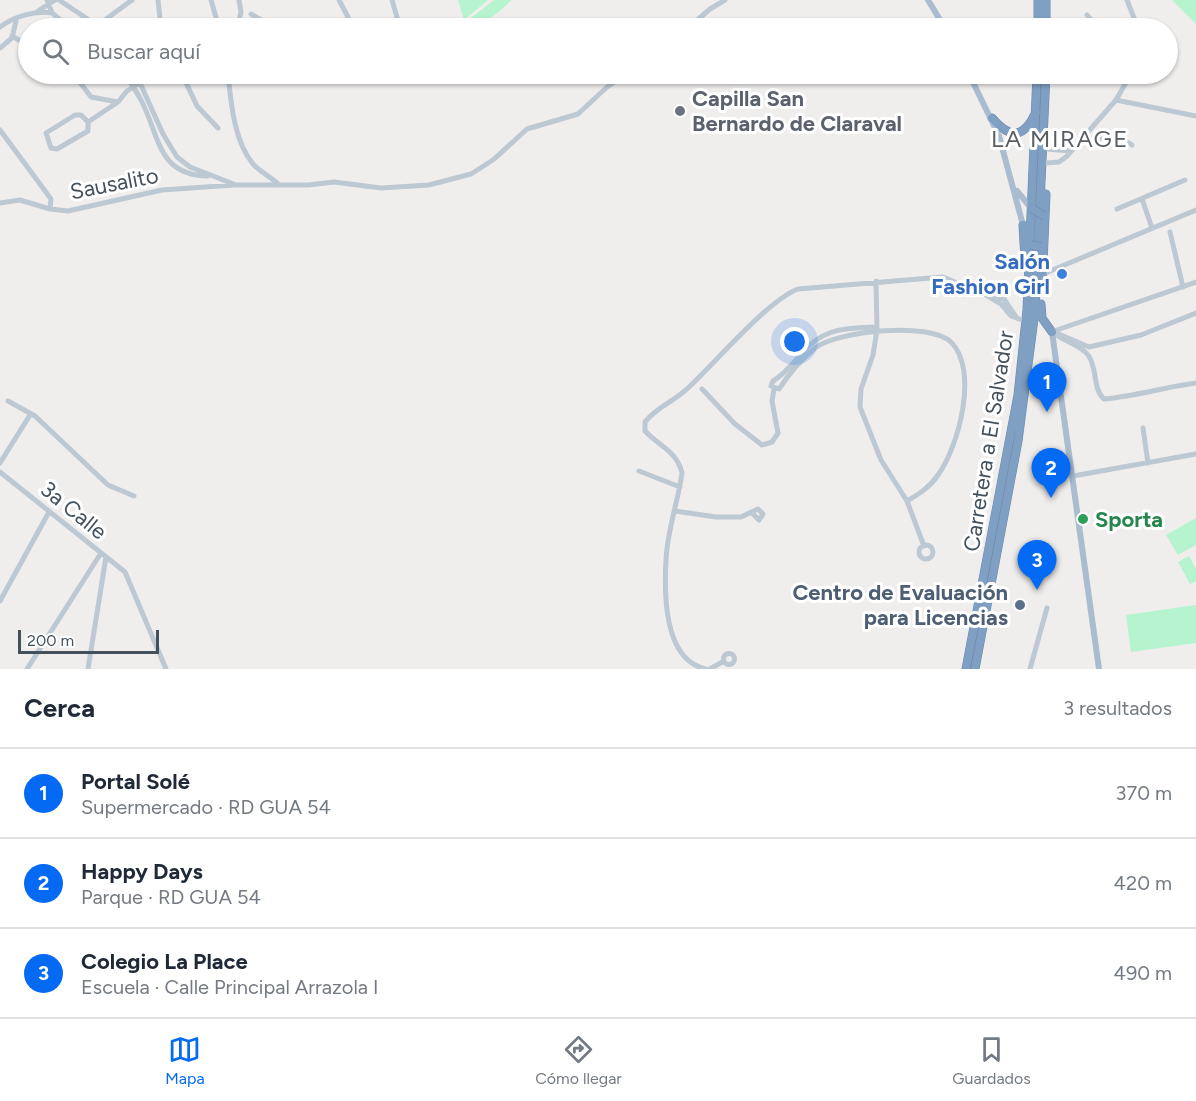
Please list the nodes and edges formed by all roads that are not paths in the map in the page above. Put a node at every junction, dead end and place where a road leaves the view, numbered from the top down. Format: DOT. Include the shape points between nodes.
graph roads {
  1 [pos="57,0"];
  2 [pos="132,0"];
  3 [pos="158,0"];
  4 [pos="219,0"];
  5 [pos="239,0"];
  6 [pos="339,0"];
  7 [pos="392,0"];
  8 [pos="725,0"];
  9 [pos="928,0"];
  10 [pos="1038,0"];
  11 [pos="1046,0"];
  12 [pos="1127,0"];
  13 [pos="211,1"];
  14 [pos="48,2"];
  15 [pos="67,3"];
  16 [pos="37,12"];
  17 [pos="52,13"];
  18 [pos="251,14"];
  19 [pos="1087,15"];
  20 [pos="23,18"];
  21 [pos="58,18"];
  22 [pos="88,18"];
  23 [pos="111,18"];
  24 [pos="160,18"];
  25 [pos="216,18"];
  26 [pos="240,18"];
  27 [pos="258,18"];
  28 [pos="348,18"];
  29 [pos="397,18"];
  30 [pos="700,18"];
  31 [pos="939,18"];
  32 [pos="1038,18"];
  33 [pos="1046,18"];
  34 [pos="1090,18"];
  35 [pos="1134,18"];
  36 [pos="16,21"];
  37 [pos="0,27"];
  38 [pos="12,36"];
  39 [pos="18,40"];
  40 [pos="0,48"];
  41 [pos="81,84"];
  42 [pos="131,84"];
  43 [pos="142,84"];
  44 [pos="187,84"];
  45 [pos="230,84"];
  46 [pos="612,84"];
  47 [pos="974,84"];
  48 [pos="1038,84"];
  49 [pos="1046,84"];
  50 [pos="1125,84"];
  51 [pos="1046,97"];
  52 [pos="1116,100"];
  53 [pos="118,102"];
  54 [pos="1037,107"];
  55 [pos="1196,116"];
  56 [pos="992,118"];
  57 [pos="88,122"];
  58 [pos="218,128"];
  59 [pos="0,130"];
  60 [pos="1082,137"];
  61 [pos="1132,145"];
  62 [pos="1046,149"];
  63 [pos="1071,151"];
  64 [pos="182,162"];
  65 [pos="1046,163"];
  66 [pos="174,167"];
  67 [pos="194,175"];
  68 [pos="216,176"];
  69 [pos="1185,180"];
  70 [pos="236,185"];
  71 [pos="279,185"];
  72 [pos="194,187"];
  73 [pos="1015,188"];
  74 [pos="1142,199"];
  75 [pos="0,203"];
  76 [pos="1032,208"];
  77 [pos="50,209"];
  78 [pos="1117,209"];
  79 [pos="1196,210"];
  80 [pos="1045,216"];
  81 [pos="1023,225"];
  82 [pos="1152,228"];
  83 [pos="1170,232"];
  84 [pos="1029,243"];
  85 [pos="1043,245"];
  86 [pos="1025,259"];
  87 [pos="1042,274"];
  88 [pos="876,281"];
  89 [pos="1196,282"];
  90 [pos="1183,287"];
  91 [pos="1041,304"];
  92 [pos="1196,313"];
  93 [pos="1019,319"];
  94 [pos="877,330"];
  95 [pos="1038,330"];
  96 [pos="1052,332"];
  97 [pos="1088,349"];
  98 [pos="1196,383"];
  99 [pos="702,389"];
  100 [pos="1018,395"];
  101 [pos="8,401"];
  102 [pos="30,415"];
  103 [pos="1022,418"];
  104 [pos="1143,428"];
  105 [pos="1196,454"];
  106 [pos="0,463"];
  107 [pos="1148,463"];
  108 [pos="639,471"];
  109 [pos="0,472"];
  110 [pos="1073,476"];
  111 [pos="680,487"];
  112 [pos="134,496"];
  113 [pos="907,501"];
  114 [pos="675,511"];
  115 [pos="49,512"];
  116 [pos="753,514"];
  117 [pos="924,546"];
  118 [pos="104,555"];
  119 [pos="0,601"];
  120 [pos="1047,608"];
  121 [pos="724,662"];
  122 [pos="27,669"];
  123 [pos="88,669"];
  124 [pos="166,669"];
  125 [pos="708,669"];
  126 [pos="966,669"];
  127 [pos="975,669"];
  128 [pos="1030,669"];
  129 [pos="1099,669"];
  1 -- 14 [label="street"];
  1 -- 15 [label="street"];
  2 -- 23 [label="street"];
  3 -- 24 [label="street"];
  4 -- 13 [label="street"];
  5 -- 26 [label="street"];
  6 -- 28 [label="street"];
  7 -- 29 [label="street"];
  8 -- 30 [label="street"];
  9 -- 31 [label="main road"];
  10 -- 32 [label="highway"];
  11 -- 33 [label="highway"];
  12 -- 35 [label="street"];
  13 -- 25 [label="street"];
  14 -- 16 [label="street"];
  14 -- 17 [label="street"];
  15 -- 22 [label="street"];
  16 -- 17 [label="street"];
  16 -- 20 [label="street"];
  17 -- 21 [label="street"];
  18 -- 27 [label="street"];
  19 -- 34 [label="street"];
  36 -- 37 [label="street"];
  36 -- 38 [label="street"];
  38 -- 39 [label="street"];
  38 -- 40 [label="street"];
  41 -- 53 [label="street" via="91,97"];
  42 -- 53 [label="street"];
  42 -- 66 [label="street" via="162,152"];
  43 -- 64 [label="street" via="163,134"];
  44 -- 58 [label="street" via="197,106"];
  45 -- 71 [label="street" via="245,152 259,170"];
  46 -- 71 [label="street, Sausalito" via="578,114 527,129 483,167 450,181 401,188 334,182"];
  47 -- 56 [label="main road"];
  48 -- 54 [label="highway, Carretera a El Salvador"];
  49 -- 51 [label="highway, Carretera a El Salvador"];
  50 -- 52 [label="street"];
  51 -- 62 [label="highway"];
  51 -- 103 [label="highway, Carretera a El Salvador" via="1035,311"];
  52 -- 55 [label="street"];
  52 -- 60 [label="street"];
  53 -- 57 [label="street"];
  54 -- 56 [label="highway" via="1030,123 1018,133 1004,131"];
  54 -- 76 [label="highway"];
  54 -- 100 [label="highway, Carretera a El Salvador" via="1027,310"];
  56 -- 73 [label="main road"];
  57 -- 57 [label="street" via="88,131 57,149 51,148 46,140 46,133 69,118 81,115"];
  59 -- 77 [label="street" via="51,199"];
  60 -- 61 [label="street" via="1119,138"];
  60 -- 63 [label="street"];
  62 -- 63 [label="street"];
  62 -- 65 [label="highway"];
  63 -- 65 [label="street" via="1059,162"];
  64 -- 66 [label="street"];
  64 -- 68 [label="street"];
  65 -- 80 [label="highway"];
  66 -- 67 [label="street"];
  67 -- 68 [label="street"];
  67 -- 72 [label="street"];
  68 -- 70 [label="street"];
  69 -- 74 [label="street"];
  70 -- 71 [label="street, Sausalito"];
  70 -- 72 [label="street, Sausalito"];
  72 -- 77 [label="street, Sausalito" via="162,190 83,208"];
  73 -- 76 [label="main road"];
  73 -- 81 [label="main road"];
  74 -- 78 [label="street"];
  74 -- 82 [label="street"];
  75 -- 77 [label="street, Sausalito" via="20,201"];
  76 -- 80 [label="highway, bridge"];
  76 -- 84 [label="highway"];
  79 -- 82 [label="street"];
  80 -- 85 [label="highway"];
  81 -- 84 [label="highway"];
  81 -- 86 [label="highway"];
  82 -- 87 [label="street"];
  83 -- 90 [label="street"];
  84 -- 85 [label="highway, bridge"];
  84 -- 86 [label="highway"];
  85 -- 87 [label="highway"];
  86 -- 93 [label="highway"];
  87 -- 91 [label="highway"];
  88 -- 93 [label="street" via="938,276 951,279 1004,299"];
  88 -- 94 [label="street"];
  88 -- 111 [label="street" via="789,293 688,388 650,415 645,431 677,460"];
  89 -- 90 [label="street"];
  90 -- 96 [label="street"];
  91 -- 95 [label="highway"];
  91 -- 96 [label="highway" via="1042,318"];
  92 -- 97 [label="street" via="1141,335"];
  93 -- 100 [label="highway" via="1014,377"];
  94 -- 99 [label="street" via="873,327 833,331 819,338 773,381 772,401 778,430 772,442 762,445 735,424"];
  94 -- 113 [label="street" via="860,407 881,460"];
  94 -- 113 [label="street" via="926,333 948,339 964,365 965,388 952,449 931,483"];
  95 -- 96 [label="highway" via="1042,326"];
  95 -- 103 [label="highway"];
  96 -- 97 [label="street" via="1064,334"];
  96 -- 110 [label="main road"];
  97 -- 98 [label="street" via="1098,393 1104,399 1141,396"];
  100 -- 126 [label="highway, Carretera a El Salvador"];
  101 -- 102 [label="street"];
  102 -- 106 [label="street"];
  102 -- 112 [label="street" via="108,485"];
  103 -- 127 [label="highway, Carretera a El Salvador"];
  104 -- 107 [label="street"];
  105 -- 107 [label="street"];
  107 -- 110 [label="street"];
  108 -- 111 [label="street"];
  109 -- 115 [label="street, 3a Calle"];
  110 -- 129 [label="main road"];
  111 -- 114 [label="street"];
  113 -- 117 [label="street"];
  114 -- 116 [label="street" via="716,517"];
  114 -- 125 [label="street" via="666,560 671,627 687,661"];
  115 -- 118 [label="street, 3a Calle"];
  115 -- 119 [label="street"];
  118 -- 122 [label="street"];
  118 -- 123 [label="street"];
  118 -- 124 [label="street, 3a Calle" via="127,575"];
  120 -- 128 [label="street"];
  121 -- 125 [label="street"];
}
